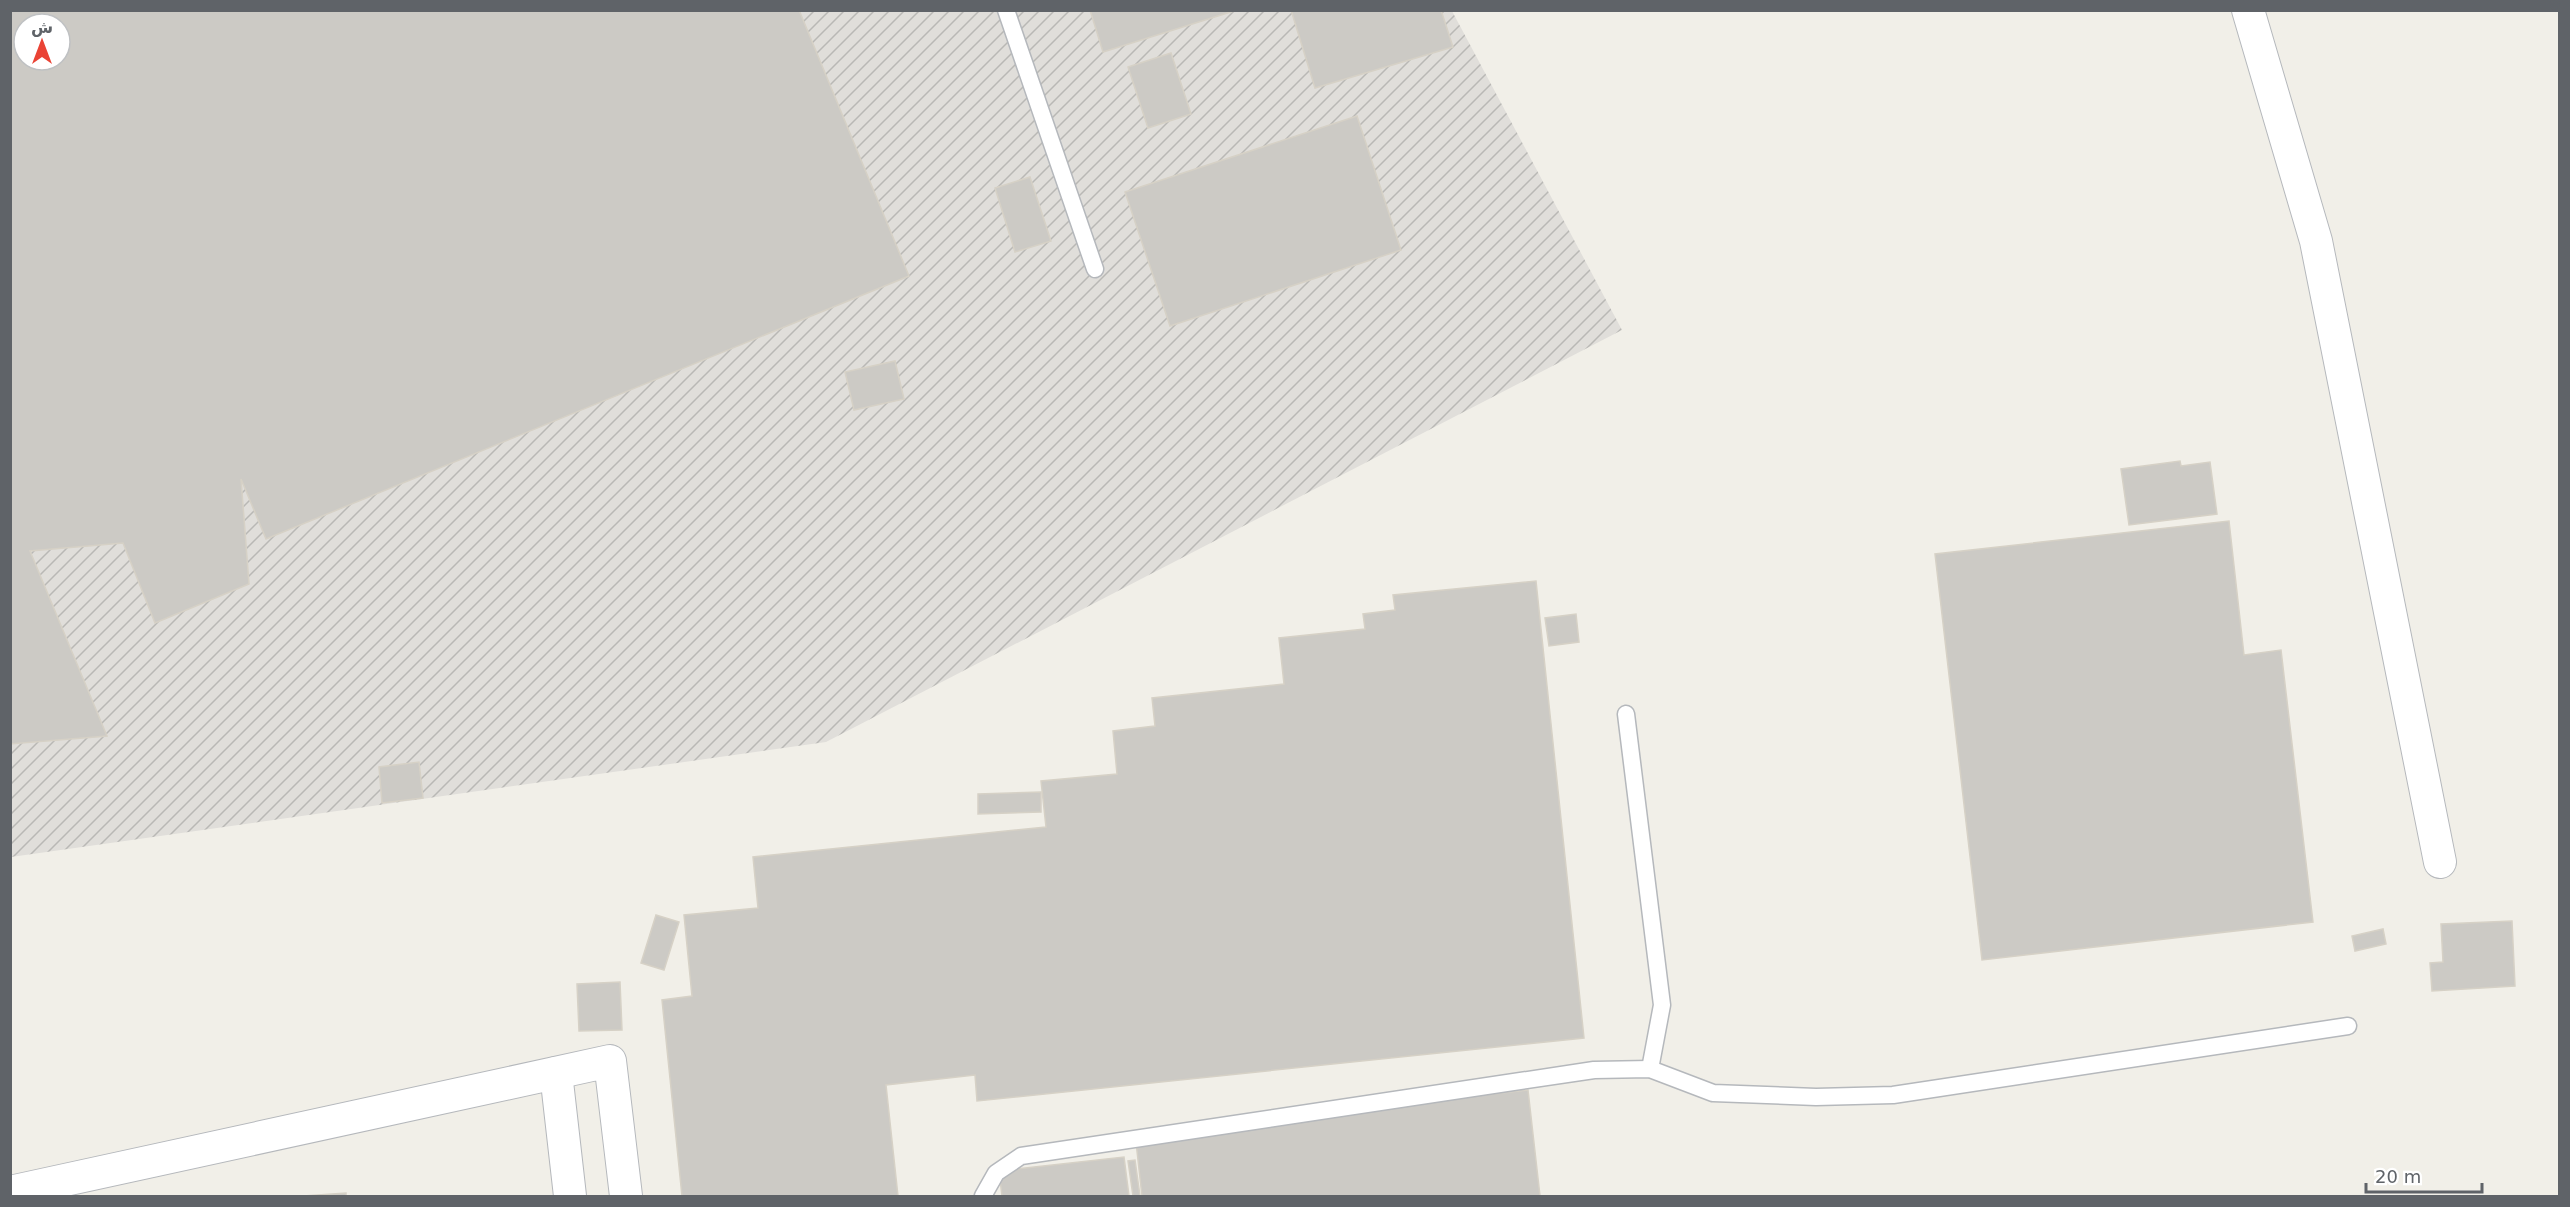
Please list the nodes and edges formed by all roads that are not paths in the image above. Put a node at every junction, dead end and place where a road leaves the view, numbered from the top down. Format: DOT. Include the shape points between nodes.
graph roads {
  1 [pos="1006,10"];
  2 [pos="2248,10"];
  3 [pos="1095,269"];
  4 [pos="1626,714"];
  5 [pos="2440,862"];
  6 [pos="2348,1026"];
  7 [pos="1650,1069"];
  8 [pos="556,1073"];
  9 [pos="10,1192"];
  10 [pos="570,1197"];
  11 [pos="626,1197"];
  12 [pos="983,1197"];
  1 -- 3 [label="lane"];
  2 -- 5 [label="street" via="2316,241"];
  4 -- 7 [label="lane" via="1662,1005"];
  6 -- 7 [label="lane" via="1893,1095 1713,1093"];
  7 -- 12 [label="lane" via="1594,1070 1022,1156 996,1173"];
  8 -- 9 [label="street"];
  8 -- 10 [label="street"];
  8 -- 11 [label="street" via="610,1061"];
}
